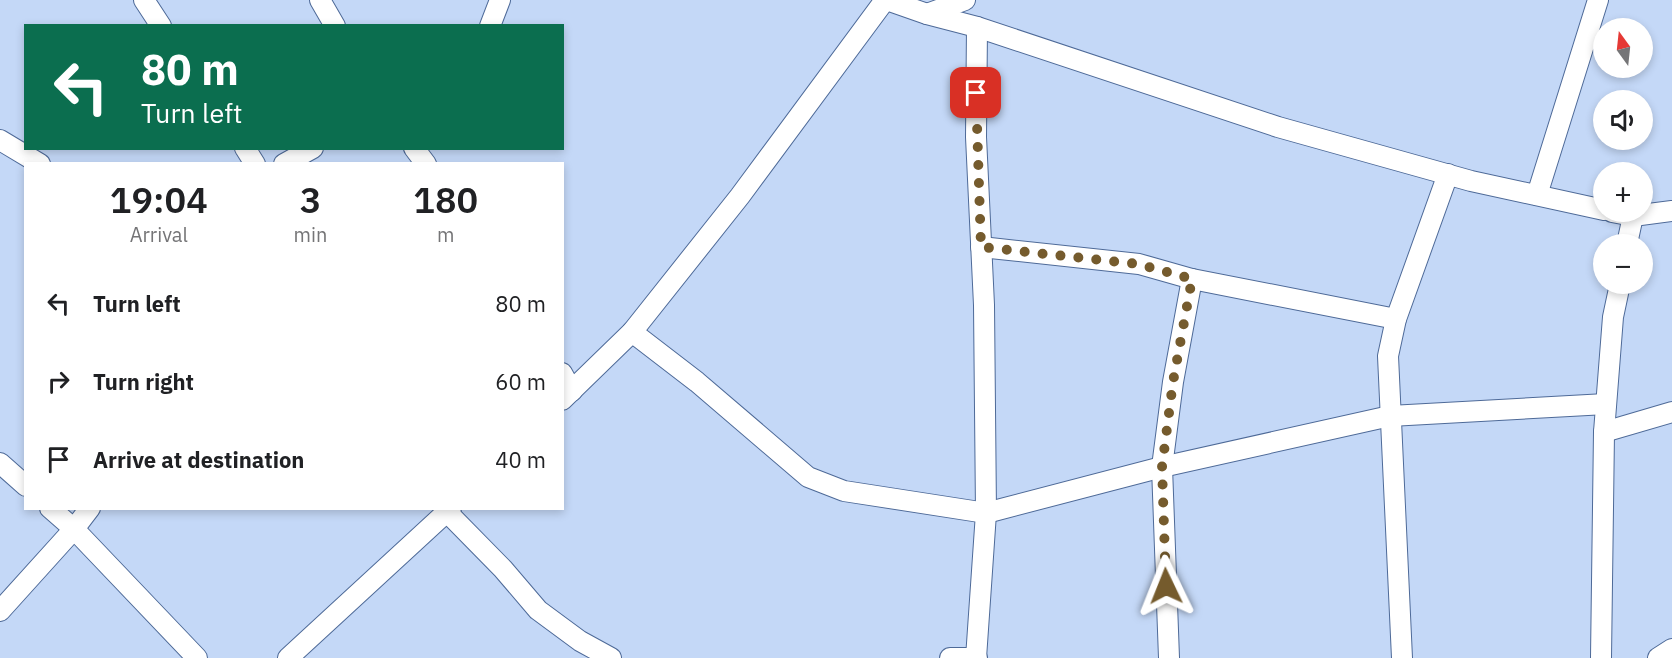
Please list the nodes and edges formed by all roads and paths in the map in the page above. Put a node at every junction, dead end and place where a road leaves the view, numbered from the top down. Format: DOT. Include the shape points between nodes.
graph roads {
  1 [pos="144,0"];
  2 [pos="320,0"];
  3 [pos="500,0"];
  4 [pos="886,0"];
  5 [pos="965,0"];
  6 [pos="1598,0"];
  7 [pos="927,14"];
  8 [pos="160,24"];
  9 [pos="334,24"];
  10 [pos="490,24"];
  11 [pos="977,27"];
  12 [pos="0,140"];
  13 [pos="309,150"];
  14 [pos="37,162"];
  15 [pos="288,162"];
  16 [pos="1448,174"];
  17 [pos="1537,195"];
  18 [pos="1593,208"];
  19 [pos="1672,210"];
  20 [pos="1653,213"];
  21 [pos="981,247"];
  22 [pos="1192,279"];
  23 [pos="1618,294"];
  24 [pos="1396,319"];
  25 [pos="632,332"];
  26 [pos="567,396"];
  27 [pos="1606,404"];
  28 [pos="1672,412"];
  29 [pos="1390,417"];
  30 [pos="1604,432"];
  31 [pos="0,463"];
  32 [pos="1162,467"];
  33 [pos="24,484"];
  34 [pos="52,510"];
  35 [pos="89,510"];
  36 [pos="442,512"];
  37 [pos="986,513"];
  38 [pos="74,530"];
  39 [pos="0,611"];
  40 [pos="1672,649"];
  41 [pos="197,658"];
  42 [pos="288,658"];
  43 [pos="610,658"];
  44 [pos="950,658"];
  45 [pos="977,658"];
  46 [pos="1169,658"];
  47 [pos="1402,658"];
  48 [pos="1601,658"];
  49 [pos="1658,658"];
  1 -- 8 [label="street"];
  2 -- 9 [label="street"];
  3 -- 10 [label="street"];
  4 -- 7 [label="street"];
  4 -- 25 [label="street" via="740,196"];
  5 -- 7 [label="street"];
  6 -- 17 [label="street"];
  7 -- 11 [label="street"];
  11 -- 16 [label="street" via="1278,127"];
  11 -- 21 [label="street"];
  12 -- 14 [label="street"];
  13 -- 15 [label="street"];
  16 -- 17 [label="street"];
  16 -- 24 [label="street"];
  17 -- 18 [label="street"];
  19 -- 20 [label="street"];
  21 -- 22 [label="street" via="1138,264"];
  21 -- 37 [label="street"];
  22 -- 24 [label="street"];
  22 -- 32 [label="street"];
  23 -- 27 [label="street"];
  24 -- 29 [label="street" via="1388,356"];
  25 -- 26 [label="street"];
  25 -- 37 [label="street" via="808,477 844,491"];
  27 -- 29 [label="street"];
  27 -- 30 [label="street"];
  28 -- 30 [label="street"];
  29 -- 32 [label="street"];
  29 -- 47 [label="street"];
  30 -- 48 [label="street"];
  31 -- 33 [label="street"];
  32 -- 37 [label="street"];
  32 -- 46 [label="street"];
  34 -- 38 [label="street"];
  35 -- 38 [label="street"];
  36 -- 42 [label="street"];
  36 -- 43 [label="street" via="503,569 538,610"];
  37 -- 45 [label="street"];
  38 -- 39 [label="street"];
  38 -- 41 [label="street"];
  40 -- 49 [label="street"];
  44 -- 45 [label="street"];
}
